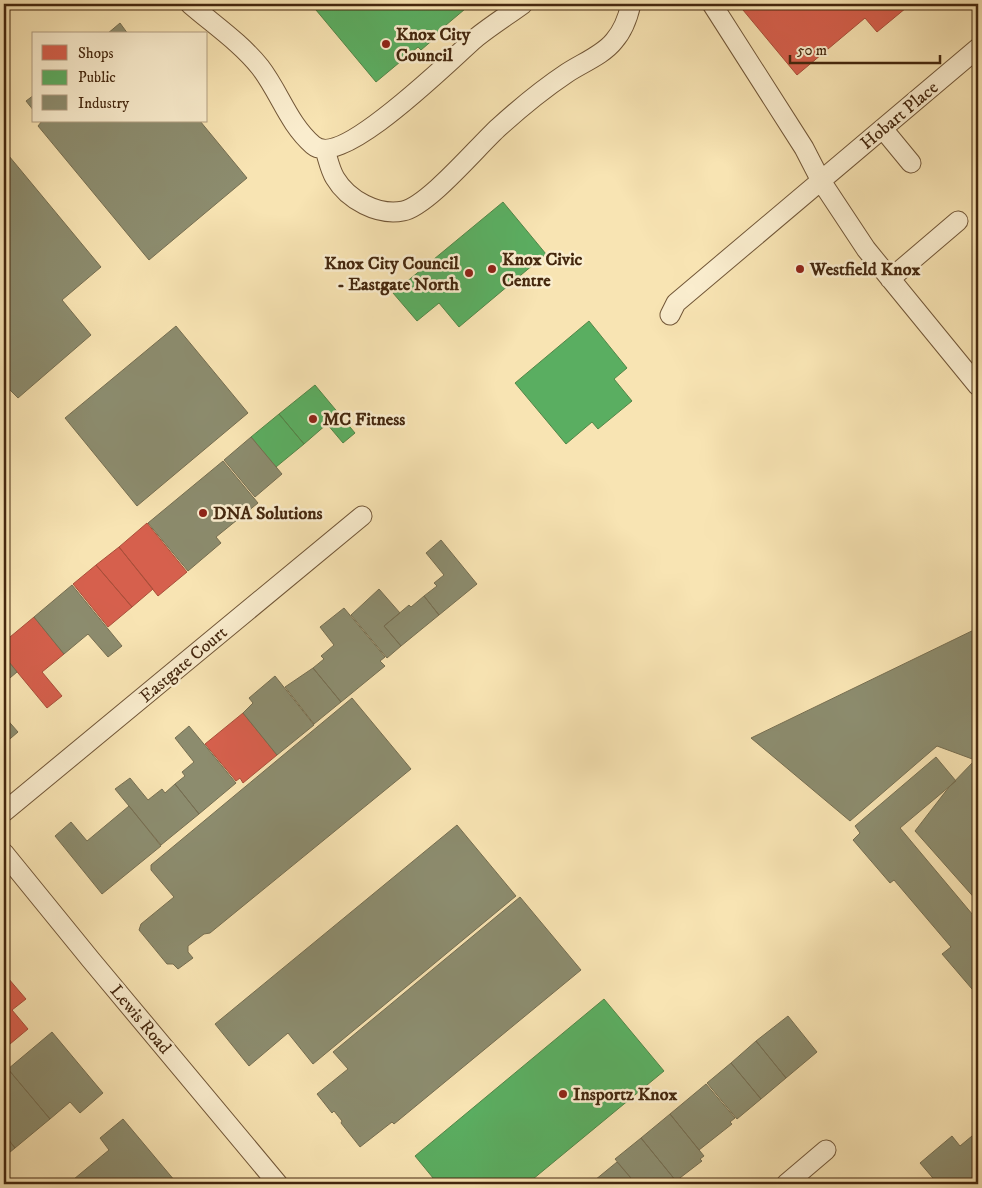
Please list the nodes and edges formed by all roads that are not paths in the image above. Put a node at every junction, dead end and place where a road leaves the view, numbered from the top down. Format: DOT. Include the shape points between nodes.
graph roads {
  1 [pos="523,4"];
  2 [pos="631,4"];
  3 [pos="712,4"];
  4 [pos="197,6"];
  5 [pos="978,48"];
  6 [pos="883,129"];
  7 [pos="326,150"];
  8 [pos="911,163"];
  9 [pos="821,181"];
  10 [pos="958,221"];
  11 [pos="890,280"];
  12 [pos="670,315"];
  13 [pos="978,386"];
  14 [pos="362,516"];
  15 [pos="4,812"];
  16 [pos="4,852"];
  17 [pos="826,1150"];
  18 [pos="278,1184"];
  19 [pos="786,1184"];
  1 -- 7 [label="street" via="477,37 376,124 341,146"];
  2 -- 7 [label="street" via="614,42 552,83 500,126 430,196 413,208 386,211 355,198 335,177"];
  3 -- 9 [label="street" via="804,148"];
  4 -- 7 [label="street" via="251,57 270,82 295,128 314,146"];
  5 -- 6 [label="street, Hobart Place"];
  6 -- 8 [label="street"];
  6 -- 9 [label="street, Hobart Place"];
  9 -- 11 [label="street"];
  9 -- 12 [label="street, Hobart Place" via="676,303"];
  10 -- 11 [label="street"];
  11 -- 13 [label="street"];
  14 -- 15 [label="street, Eastgate Court"];
  16 -- 18 [label="street, Lewis Road"];
  17 -- 19 [label="street"];
}
